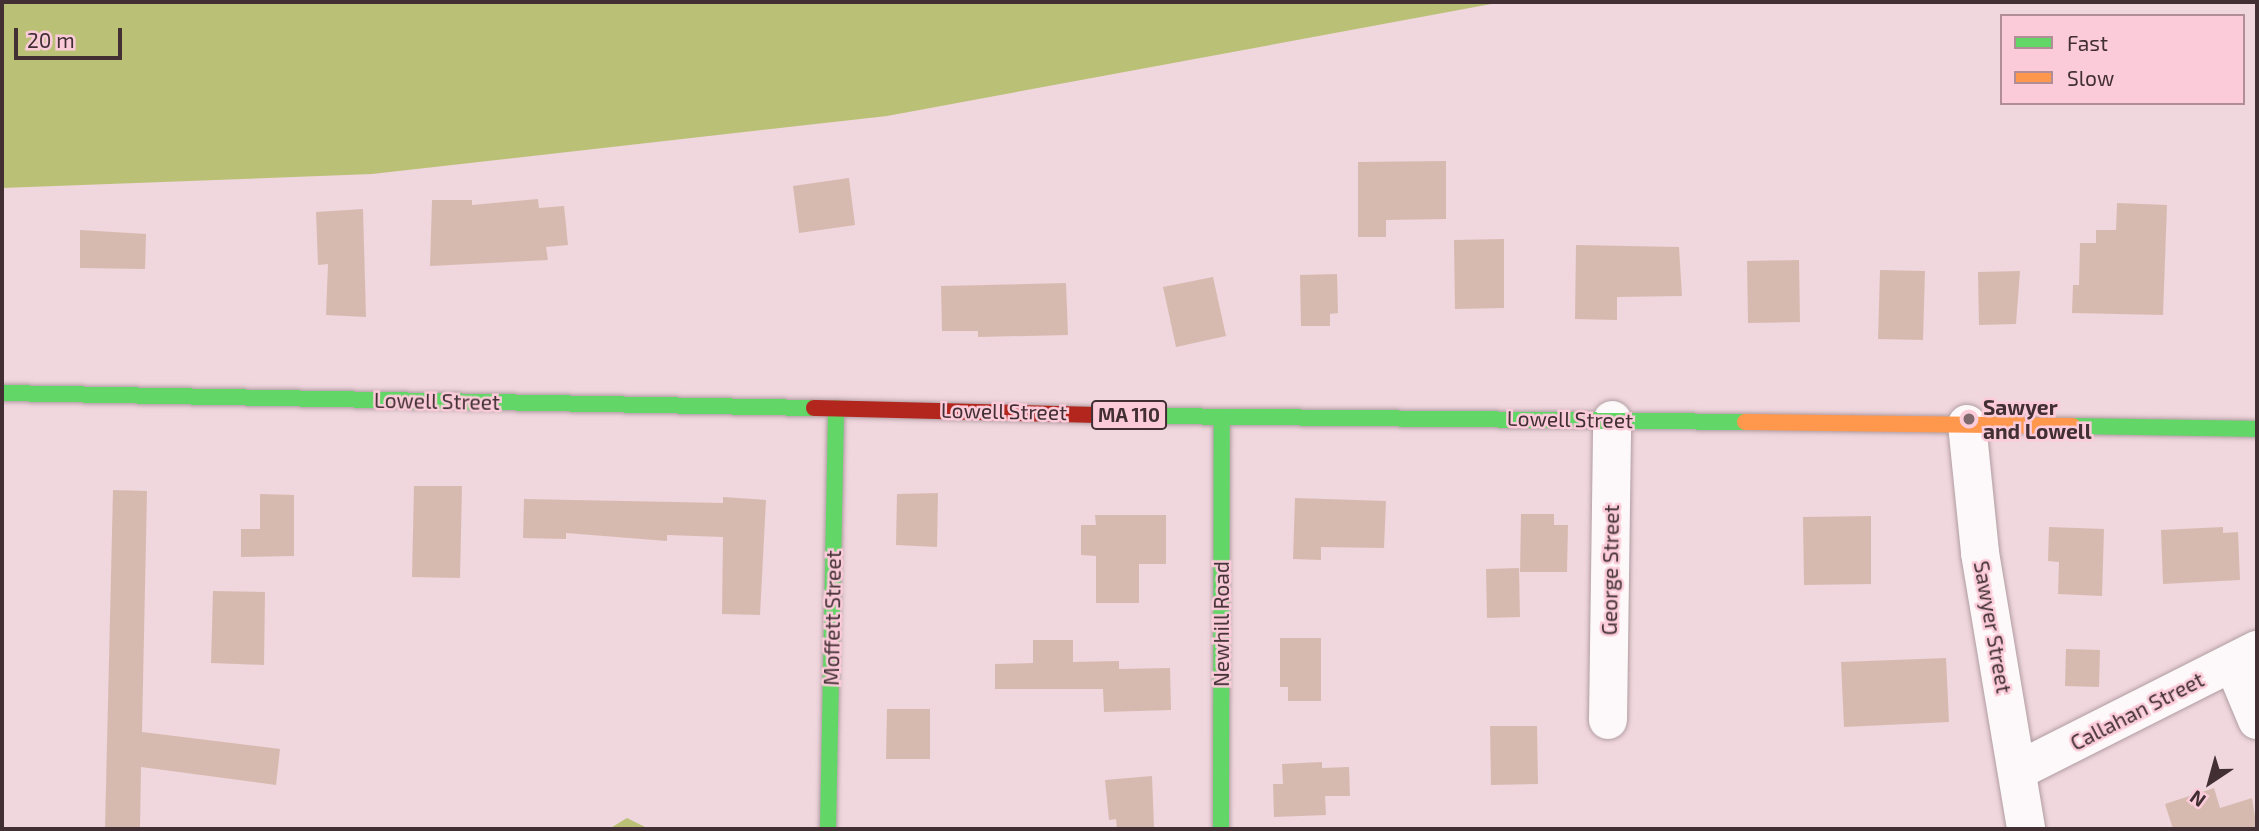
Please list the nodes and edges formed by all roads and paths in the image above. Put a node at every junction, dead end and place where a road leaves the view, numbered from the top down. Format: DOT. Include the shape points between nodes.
graph roads {
  1 [pos="2,393"];
  2 [pos="836,408"];
  3 [pos="1222,419"];
  4 [pos="1612,420"];
  5 [pos="1967,424"];
  6 [pos="2257,429"];
  7 [pos="2245,657"];
  8 [pos="1608,720"];
  9 [pos="2257,720"];
  10 [pos="2017,771"];
  11 [pos="828,829"];
  12 [pos="1221,829"];
  13 [pos="2026,829"];
  1 -- 2 [label="main road, Lowell Street / MA 110"];
  2 -- 3 [label="main road, Lowell Street / MA 110"];
  2 -- 11 [label="main road, Moffett Street"];
  3 -- 4 [label="main road, Lowell Street / MA 110"];
  3 -- 12 [label="main road, Newhill Road"];
  4 -- 5 [label="main road, Lowell Street / MA 110"];
  4 -- 8 [label="street, George Street"];
  5 -- 6 [label="main road, Lowell Street / MA 110"];
  5 -- 10 [label="street, Sawyer Street" via="1980,553"];
  7 -- 9 [label="street"];
  7 -- 10 [label="street, Callahan Street"];
  10 -- 13 [label="street, Sawyer Street"];
}
